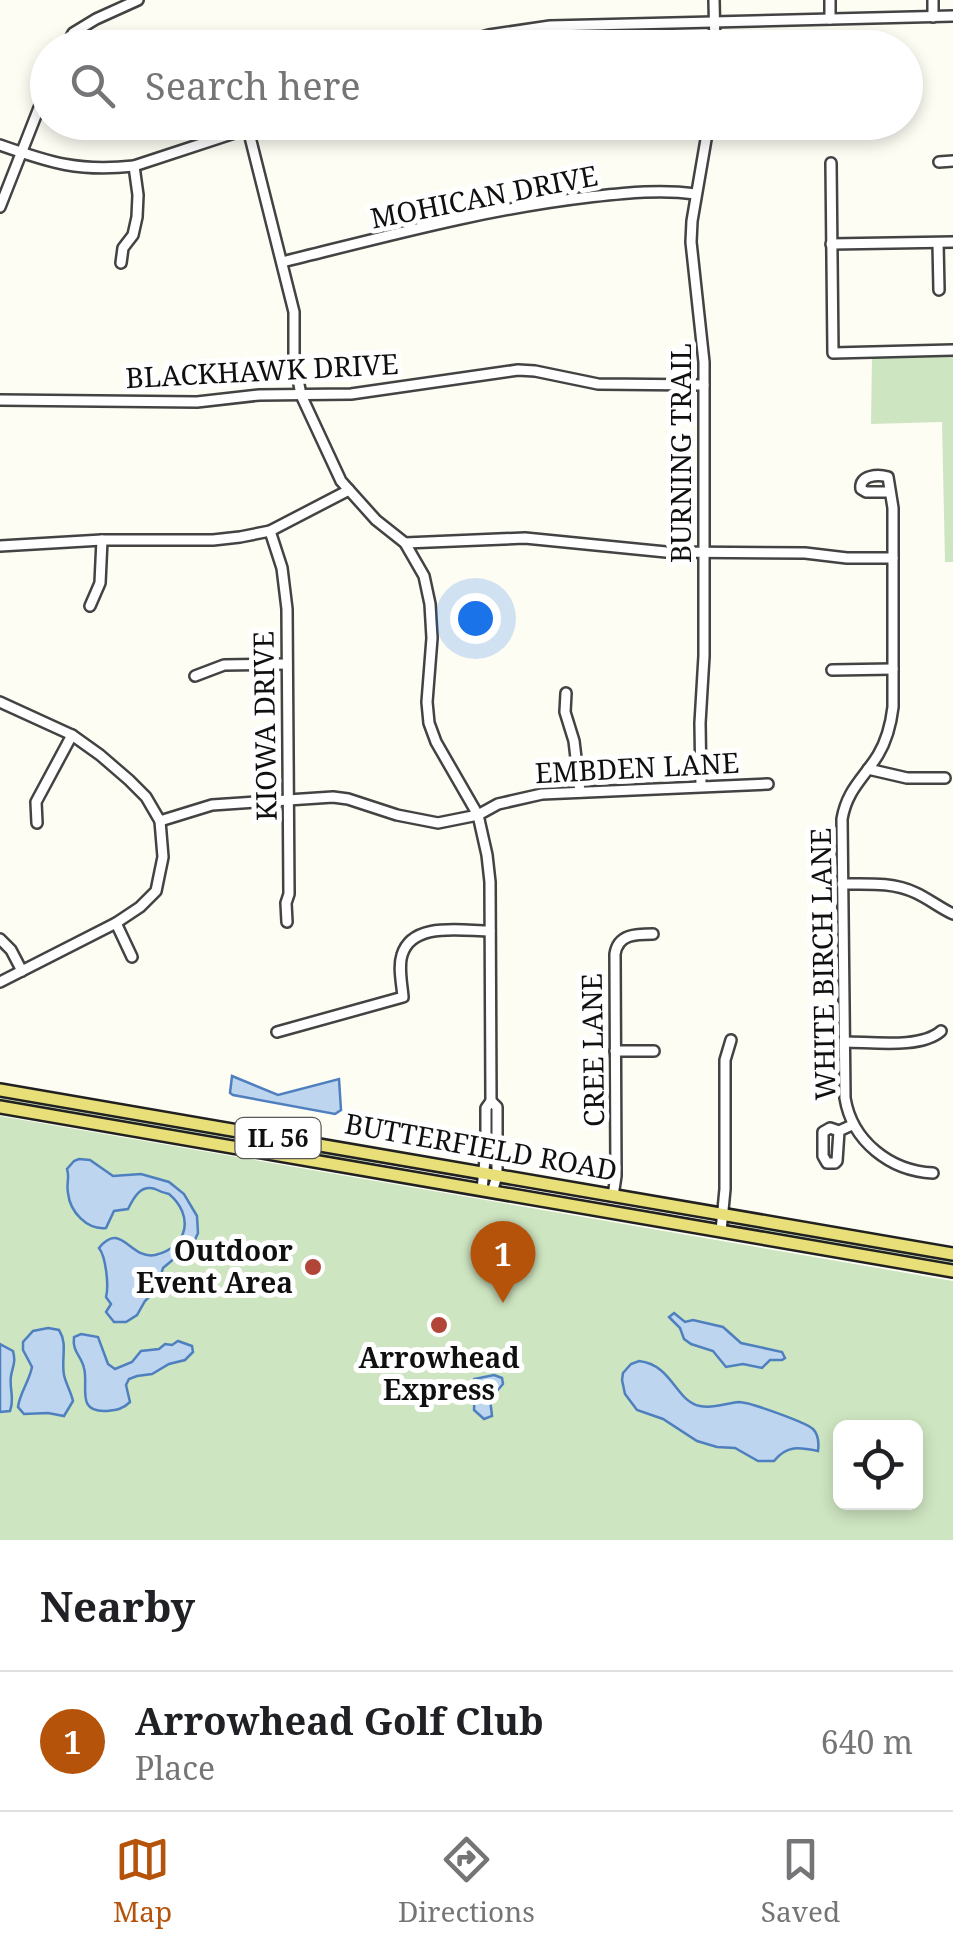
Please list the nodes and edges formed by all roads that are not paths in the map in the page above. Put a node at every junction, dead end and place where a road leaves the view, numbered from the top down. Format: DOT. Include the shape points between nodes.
graph roads {
  1 [pos="138,0"];
  2 [pos="714,0"];
  3 [pos="830,0"];
  4 [pos="933,0"];
  5 [pos="933,16"];
  6 [pos="953,16"];
  7 [pos="830,19"];
  8 [pos="714,22"];
  9 [pos="78,30"];
  10 [pos="517,30"];
  11 [pos="714,30"];
  12 [pos="30,131"];
  13 [pos="216,140"];
  14 [pos="251,140"];
  15 [pos="706,140"];
  16 [pos="0,144"];
  17 [pos="22,152"];
  18 [pos="953,161"];
  19 [pos="939,162"];
  20 [pos="831,163"];
  21 [pos="134,166"];
  22 [pos="696,194"];
  23 [pos="0,207"];
  24 [pos="938,242"];
  25 [pos="953,242"];
  26 [pos="831,244"];
  27 [pos="282,262"];
  28 [pos="121,263"];
  29 [pos="940,290"];
  30 [pos="953,350"];
  31 [pos="704,385"];
  32 [pos="301,394"];
  33 [pos="0,400"];
  34 [pos="349,490"];
  35 [pos="890,492"];
  36 [pos="270,531"];
  37 [pos="102,540"];
  38 [pos="405,543"];
  39 [pos="0,546"];
  40 [pos="704,553"];
  41 [pos="893,558"];
  42 [pos="90,606"];
  43 [pos="287,664"];
  44 [pos="893,669"];
  45 [pos="832,670"];
  46 [pos="195,676"];
  47 [pos="566,693"];
  48 [pos="0,702"];
  49 [pos="72,735"];
  50 [pos="868,769"];
  51 [pos="945,778"];
  52 [pos="768,784"];
  53 [pos="701,786"];
  54 [pos="580,792"];
  55 [pos="288,798"];
  56 [pos="478,815"];
  57 [pos="160,820"];
  58 [pos="37,823"];
  59 [pos="842,884"];
  60 [pos="953,914"];
  61 [pos="116,922"];
  62 [pos="287,922"];
  63 [pos="490,930"];
  64 [pos="653,934"];
  65 [pos="0,939"];
  66 [pos="132,957"];
  67 [pos="22,971"];
  68 [pos="0,982"];
  69 [pos="941,1031"];
  70 [pos="277,1032"];
  71 [pos="730,1040"];
  72 [pos="845,1042"];
  73 [pos="616,1051"];
  74 [pos="654,1051"];
  75 [pos="0,1090"];
  76 [pos="492,1102"];
  77 [pos="0,1108"];
  78 [pos="852,1125"];
  79 [pos="839,1131"];
  80 [pos="484,1173"];
  81 [pos="933,1173"];
  82 [pos="497,1176"];
  83 [pos="487,1191"];
  84 [pos="613,1196"];
  85 [pos="724,1214"];
  86 [pos="721,1232"];
  87 [pos="953,1254"];
  88 [pos="953,1271"];
  1 -- 9 [label="street"];
  2 -- 8 [label="street"];
  3 -- 7 [label="street"];
  4 -- 5 [label="street"];
  5 -- 6 [label="street"];
  5 -- 7 [label="street"];
  7 -- 8 [label="street"];
  8 -- 10 [label="street"];
  8 -- 11 [label="street"];
  12 -- 17 [label="street"];
  13 -- 21 [label="street"];
  14 -- 27 [label="street"];
  15 -- 22 [label="street, BURNING TRAIL"];
  16 -- 17 [label="street"];
  17 -- 21 [label="street" via="68,166"];
  17 -- 23 [label="street"];
  18 -- 19 [label="street"];
  20 -- 26 [label="street"];
  21 -- 28 [label="street" via="137,217"];
  22 -- 27 [label="street, MOHICAN DRIVE" via="652,190 518,207"];
  22 -- 31 [label="street, BURNING TRAIL" via="691,252"];
  24 -- 25 [label="street"];
  24 -- 26 [label="street"];
  24 -- 29 [label="street"];
  26 -- 30 [label="street" via="833,353"];
  27 -- 32 [label="street"];
  31 -- 32 [label="street, BLACKHAWK DRIVE" via="598,384 518,370 368,393"];
  31 -- 40 [label="street, BURNING TRAIL"];
  32 -- 33 [label="street, BLACKHAWK DRIVE" via="197,402"];
  32 -- 34 [label="street"];
  34 -- 36 [label="street"];
  34 -- 38 [label="street"];
  35 -- 35 [label="street, WHITE BIRCH LANE" via="886,476 863,479 861,490"];
  35 -- 41 [label="street, WHITE BIRCH LANE"];
  36 -- 37 [label="street" via="220,539"];
  36 -- 43 [label="street, KIOWA DRIVE" via="284,580"];
  37 -- 39 [label="street"];
  37 -- 42 [label="street" via="100,583"];
  38 -- 40 [label="street" via="525,538"];
  38 -- 56 [label="street" via="424,576 430,604 429,723"];
  40 -- 41 [label="street"];
  40 -- 53 [label="street, BURNING TRAIL"];
  41 -- 44 [label="street, WHITE BIRCH LANE"];
  43 -- 46 [label="street" via="224,665"];
  43 -- 55 [label="street, KIOWA DRIVE"];
  44 -- 45 [label="street"];
  44 -- 50 [label="street, WHITE BIRCH LANE" via="890,728"];
  47 -- 54 [label="street"];
  48 -- 49 [label="street"];
  49 -- 57 [label="street" via="129,780"];
  49 -- 58 [label="street" via="36,802"];
  50 -- 51 [label="street"];
  50 -- 59 [label="street, WHITE BIRCH LANE" via="843,814"];
  52 -- 53 [label="street, EMBDEN LANE"];
  53 -- 54 [label="street, EMBDEN LANE"];
  54 -- 56 [label="street, EMBDEN LANE" via="515,799"];
  55 -- 56 [label="street, EMBDEN LANE" via="348,798 432,822"];
  55 -- 57 [label="street, EMBDEN LANE" via="212,805"];
  55 -- 62 [label="street, KIOWA DRIVE"];
  56 -- 63 [label="street" via="489,868"];
  57 -- 61 [label="street" via="164,857 156,890"];
  59 -- 60 [label="street" via="902,888"];
  59 -- 72 [label="street, WHITE BIRCH LANE"];
  61 -- 66 [label="street"];
  61 -- 67 [label="street"];
  63 -- 70 [label="street" via="410,939 401,956 403,996"];
  63 -- 76 [label="street"];
  64 -- 73 [label="street, CREE LANE" via="624,937 616,947"];
  65 -- 67 [label="street"];
  67 -- 68 [label="street"];
  69 -- 72 [label="street" via="921,1042"];
  71 -- 85 [label="street" via="724,1060"];
  72 -- 78 [label="street, WHITE BIRCH LANE"];
  73 -- 74 [label="street"];
  73 -- 84 [label="street, CREE LANE"];
  75 -- 80 [label="main road, BUTTERFIELD ROAD / IL 56"];
  76 -- 80 [label="street" via="486,1108"];
  76 -- 82 [label="street" via="498,1107"];
  77 -- 83 [label="main road, BUTTERFIELD ROAD / IL 56"];
  78 -- 79 [label="street"];
  78 -- 81 [label="street, WHITE BIRCH LANE" via="885,1158"];
  80 -- 82 [label="main road, BUTTERFIELD ROAD / IL 56"];
  80 -- 83 [label="street"];
  82 -- 83 [label="street"];
  82 -- 84 [label="main road, BUTTERFIELD ROAD / IL 56"];
  83 -- 86 [label="main road, BUTTERFIELD ROAD / IL 56"];
  84 -- 85 [label="main road, BUTTERFIELD ROAD / IL 56"];
  85 -- 86 [label="street"];
  85 -- 87 [label="main road, BUTTERFIELD ROAD / IL 56"];
  86 -- 88 [label="main road, BUTTERFIELD ROAD / IL 56"];
}
